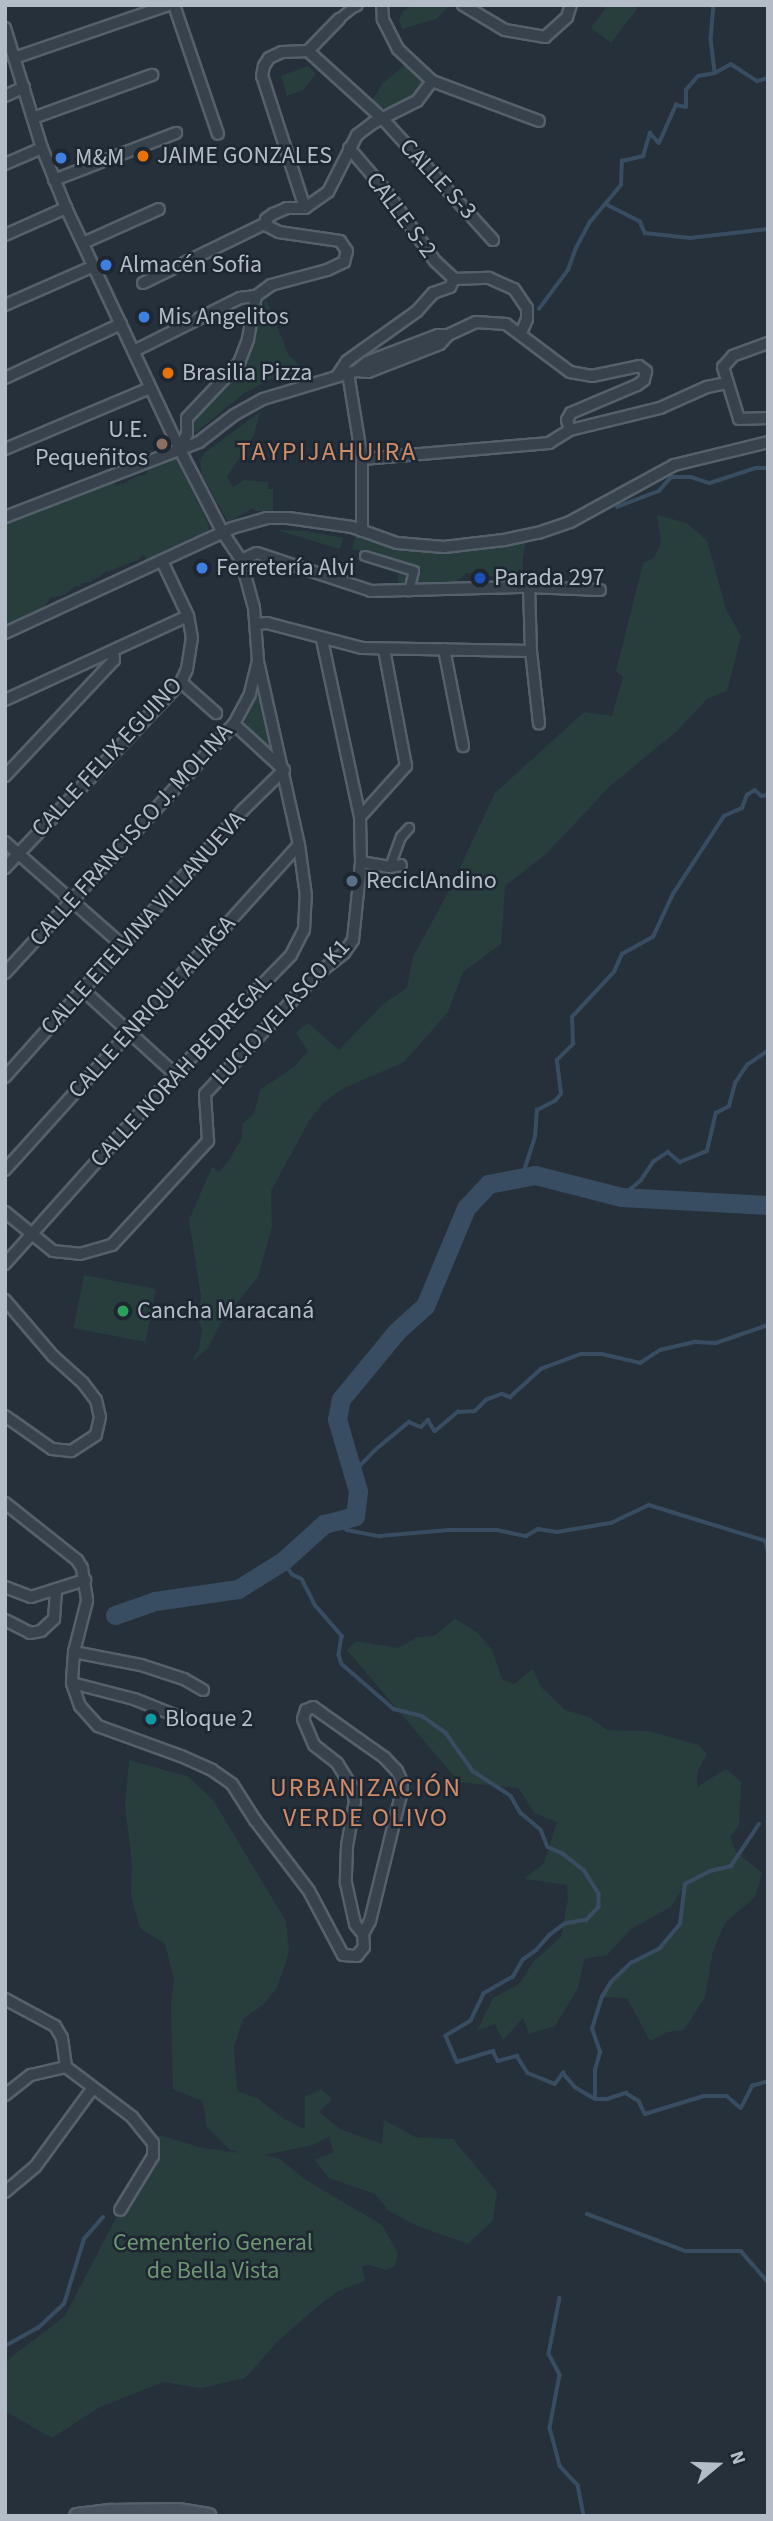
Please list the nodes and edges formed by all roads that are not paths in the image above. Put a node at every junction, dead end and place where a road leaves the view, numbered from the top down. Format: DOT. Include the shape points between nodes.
graph roads {
  1 [pos="169,5"];
  2 [pos="174,5"];
  3 [pos="382,5"];
  4 [pos="463,5"];
  5 [pos="571,5"];
  6 [pos="356,6"];
  7 [pos="339,19"];
  8 [pos="5,29"];
  9 [pos="308,51"];
  10 [pos="14,58"];
  11 [pos="152,75"];
  12 [pos="432,81"];
  13 [pos="23,87"];
  14 [pos="5,96"];
  15 [pos="33,118"];
  16 [pos="382,118"];
  17 [pos="539,121"];
  18 [pos="176,133"];
  19 [pos="218,134"];
  20 [pos="42,148"];
  21 [pos="349,148"];
  22 [pos="5,164"];
  23 [pos="54,180"];
  24 [pos="66,208"];
  25 [pos="305,208"];
  26 [pos="159,209"];
  27 [pos="266,223"];
  28 [pos="5,235"];
  29 [pos="493,240"];
  30 [pos="83,243"];
  31 [pos="94,266"];
  32 [pos="454,279"];
  33 [pos="143,283"];
  34 [pos="256,296"];
  35 [pos="5,305"];
  36 [pos="121,324"];
  37 [pos="521,333"];
  38 [pos="768,343"];
  39 [pos="134,351"];
  40 [pos="347,373"];
  41 [pos="5,378"];
  42 [pos="726,383"];
  43 [pos="150,388"];
  44 [pos="768,418"];
  45 [pos="570,430"];
  46 [pos="768,442"];
  47 [pos="179,448"];
  48 [pos="5,449"];
  49 [pos="362,459"];
  50 [pos="5,517"];
  51 [pos="362,531"];
  52 [pos="223,533"];
  53 [pos="365,556"];
  54 [pos="241,560"];
  55 [pos="162,561"];
  56 [pos="529,587"];
  57 [pos="600,590"];
  58 [pos="409,591"];
  59 [pos="188,616"];
  60 [pos="256,624"];
  61 [pos="5,633"];
  62 [pos="322,640"];
  63 [pos="444,649"];
  64 [pos="113,650"];
  65 [pos="384,650"];
  66 [pos="531,651"];
  67 [pos="258,661"];
  68 [pos="181,682"];
  69 [pos="5,700"];
  70 [pos="216,712"];
  71 [pos="234,724"];
  72 [pos="539,724"];
  73 [pos="463,746"];
  74 [pos="284,770"];
  75 [pos="5,776"];
  76 [pos="360,817"];
  77 [pos="409,828"];
  78 [pos="5,842"];
  79 [pos="299,845"];
  80 [pos="19,853"];
  81 [pos="361,862"];
  82 [pos="396,866"];
  83 [pos="5,868"];
  84 [pos="70,900"];
  85 [pos="121,944"];
  86 [pos="5,972"];
  87 [pos="83,990"];
  88 [pos="129,1032"];
  89 [pos="175,1074"];
  90 [pos="5,1077"];
  91 [pos="5,1170"];
  92 [pos="5,1212"];
  93 [pos="32,1234"];
  94 [pos="5,1264"];
  95 [pos="5,1300"];
  96 [pos="5,1416"];
  97 [pos="5,1503"];
  98 [pos="85,1580"];
  99 [pos="5,1587"];
  100 [pos="56,1591"];
  101 [pos="5,1620"];
  102 [pos="74,1651"];
  103 [pos="72,1683"];
  104 [pos="203,1690"];
  105 [pos="182,1718"];
  106 [pos="363,1934"];
  107 [pos="5,1999"];
  108 [pos="66,2067"];
  109 [pos="92,2089"];
  110 [pos="5,2095"];
  111 [pos="5,2192"];
  112 [pos="120,2210"];
  113 [pos="78,2516"];
  114 [pos="209,2516"];
  1 -- 10 [label="street"];
  2 -- 19 [label="street"];
  3 -- 12 [label="street" via="383,19 398,48"];
  4 -- 5 [label="street" via="505,30 545,37 567,17"];
  6 -- 7 [label="street"];
  7 -- 9 [label="street"];
  8 -- 10 [label="street, CALLE FRANCISCO J. MOLINA"];
  9 -- 16 [label="street, CALLE S-3"];
  9 -- 25 [label="street" via="282,52 269,58 262,76"];
  10 -- 13 [label="street, CALLE FRANCISCO J. MOLINA"];
  11 -- 15 [label="street"];
  12 -- 16 [label="street" via="417,101"];
  12 -- 17 [label="street"];
  13 -- 14 [label="street"];
  13 -- 15 [label="street, CALLE FRANCISCO J. MOLINA"];
  15 -- 20 [label="street, CALLE FRANCISCO J. MOLINA"];
  16 -- 21 [label="street" via="357,135"];
  16 -- 29 [label="street, CALLE S-3"];
  18 -- 23 [label="street"];
  20 -- 22 [label="street"];
  20 -- 23 [label="street, CALLE FRANCISCO J. MOLINA"];
  21 -- 25 [label="street" via="328,192"];
  21 -- 32 [label="street, CALLE S-2" via="435,261"];
  23 -- 24 [label="street, CALLE FRANCISCO J. MOLINA"];
  24 -- 28 [label="street"];
  24 -- 30 [label="street, CALLE FRANCISCO J. MOLINA"];
  25 -- 27 [label="street" via="287,208 268,216"];
  26 -- 30 [label="street"];
  27 -- 33 [label="street"];
  27 -- 34 [label="street" via="279,232 340,240 347,257 339,267 271,285"];
  30 -- 31 [label="street, CALLE FRANCISCO J. MOLINA"];
  31 -- 35 [label="street"];
  31 -- 36 [label="street, CALLE FRANCISCO J. MOLINA"];
  32 -- 37 [label="street" via="489,278 514,289 527,308"];
  32 -- 40 [label="street" via="450,287 433,293 417,311 347,361"];
  34 -- 39 [label="street" via="240,298"];
  34 -- 47 [label="street" via="239,363 187,418 187,435"];
  36 -- 39 [label="street, CALLE FRANCISCO J. MOLINA"];
  36 -- 41 [label="street"];
  37 -- 40 [label="street" via="500,321 488,321 438,335"];
  37 -- 45 [label="street" via="570,372 592,376 639,366 646,371 637,385 571,413 567,420"];
  38 -- 42 [label="street" via="726,362"];
  39 -- 43 [label="street, CALLE FRANCISCO J. MOLINA"];
  40 -- 47 [label="street" via="263,399 199,442"];
  40 -- 49 [label="street"];
  42 -- 44 [label="street" via="739,419"];
  42 -- 45 [label="street" via="660,408"];
  43 -- 47 [label="street, CALLE FRANCISCO J. MOLINA"];
  43 -- 48 [label="street"];
  45 -- 49 [label="street" via="549,443"];
  46 -- 51 [label="street" via="674,465 570,522 538,533 444,547 397,543"];
  47 -- 50 [label="street"];
  47 -- 52 [label="street, CALLE FRANCISCO J. MOLINA"];
  49 -- 51 [label="street"];
  51 -- 52 [label="street" via="277,517"];
  52 -- 54 [label="street, CALLE FRANCISCO J. MOLINA"];
  52 -- 55 [label="street"];
  53 -- 58 [label="street" via="414,571"];
  54 -- 58 [label="street" via="257,553 371,591"];
  54 -- 60 [label="street, CALLE FRANCISCO J. MOLINA"];
  55 -- 59 [label="street, CALLE FELIX EGUINO"];
  55 -- 61 [label="street"];
  56 -- 57 [label="street"];
  56 -- 58 [label="street"];
  56 -- 66 [label="street"];
  59 -- 64 [label="street"];
  59 -- 68 [label="street, CALLE FELIX EGUINO" via="191,655"];
  60 -- 62 [label="street"];
  60 -- 67 [label="street, CALLE FRANCISCO J. MOLINA"];
  62 -- 65 [label="street"];
  62 -- 76 [label="street, LUCIO VELASCO K1"];
  63 -- 65 [label="street"];
  63 -- 66 [label="street"];
  63 -- 73 [label="street"];
  64 -- 69 [label="street"];
  64 -- 75 [label="street" via="114,660"];
  65 -- 76 [label="street" via="406,766"];
  66 -- 72 [label="street"];
  67 -- 71 [label="street, CALLE FRANCISCO J. MOLINA" via="250,694"];
  67 -- 74 [label="street, CALLE NORAH BEDREGAL"];
  68 -- 70 [label="street"];
  68 -- 80 [label="street, CALLE FELIX EGUINO"];
  71 -- 74 [label="street"];
  71 -- 84 [label="street, CALLE FRANCISCO J. MOLINA"];
  74 -- 79 [label="street, CALLE NORAH BEDREGAL"];
  74 -- 85 [label="street, CALLE ETELVINA VILLANUEVA"];
  76 -- 81 [label="street, LUCIO VELASCO K1"];
  77 -- 82 [label="street" via="401,837"];
  78 -- 80 [label="street"];
  79 -- 88 [label="street, CALLE ENRIQUE ALIAGA"];
  79 -- 89 [label="street, CALLE NORAH BEDREGAL" via="306,896 303,930 291,955"];
  80 -- 83 [label="street, CALLE FELIX EGUINO"];
  80 -- 84 [label="street"];
  81 -- 82 [label="street"];
  81 -- 93 [label="street, LUCIO VELASCO K1" via="353,940 205,1094 208,1141 112,1245 65,1254 53,1251"];
  84 -- 85 [label="street"];
  84 -- 86 [label="street, CALLE FRANCISCO J. MOLINA"];
  85 -- 87 [label="street, CALLE ETELVINA VILLANUEVA"];
  87 -- 88 [label="street"];
  87 -- 90 [label="street, CALLE ETELVINA VILLANUEVA"];
  88 -- 89 [label="street"];
  88 -- 91 [label="street, CALLE ENRIQUE ALIAGA"];
  89 -- 93 [label="street, CALLE NORAH BEDREGAL"];
  92 -- 93 [label="street"];
  93 -- 94 [label="street, CALLE NORAH BEDREGAL"];
  95 -- 96 [label="street" via="52,1356 83,1383 96,1400 100,1417 96,1435 71,1451 52,1448"];
  97 -- 98 [label="street" via="77,1560"];
  98 -- 100 [label="street"];
  98 -- 102 [label="street" via="87,1601"];
  99 -- 100 [label="street" via="31,1597"];
  100 -- 101 [label="street" via="54,1619 41,1631 30,1633"];
  102 -- 103 [label="street"];
  102 -- 104 [label="street" via="141,1665"];
  103 -- 105 [label="street" via="134,1699"];
  103 -- 106 [label="street" via="80,1706 98,1726 181,1756 232,1784 309,1891 343,1955 357,1956 365,1947"];
  106 -- 106 [label="street" via="355,1924 346,1883 355,1801 337,1763 314,1745 306,1732 303,1718 313,1707 385,1758 402,1782 370,1921"];
  107 -- 108 [label="street" via="55,2026 62,2038"];
  108 -- 109 [label="street"];
  108 -- 110 [label="street" via="31,2074"];
  109 -- 111 [label="street" via="35,2167"];
  109 -- 112 [label="street" via="132,2118 153,2143 152,2156"];
  113 -- 114 [label="main road" via="178,2511"];
}
